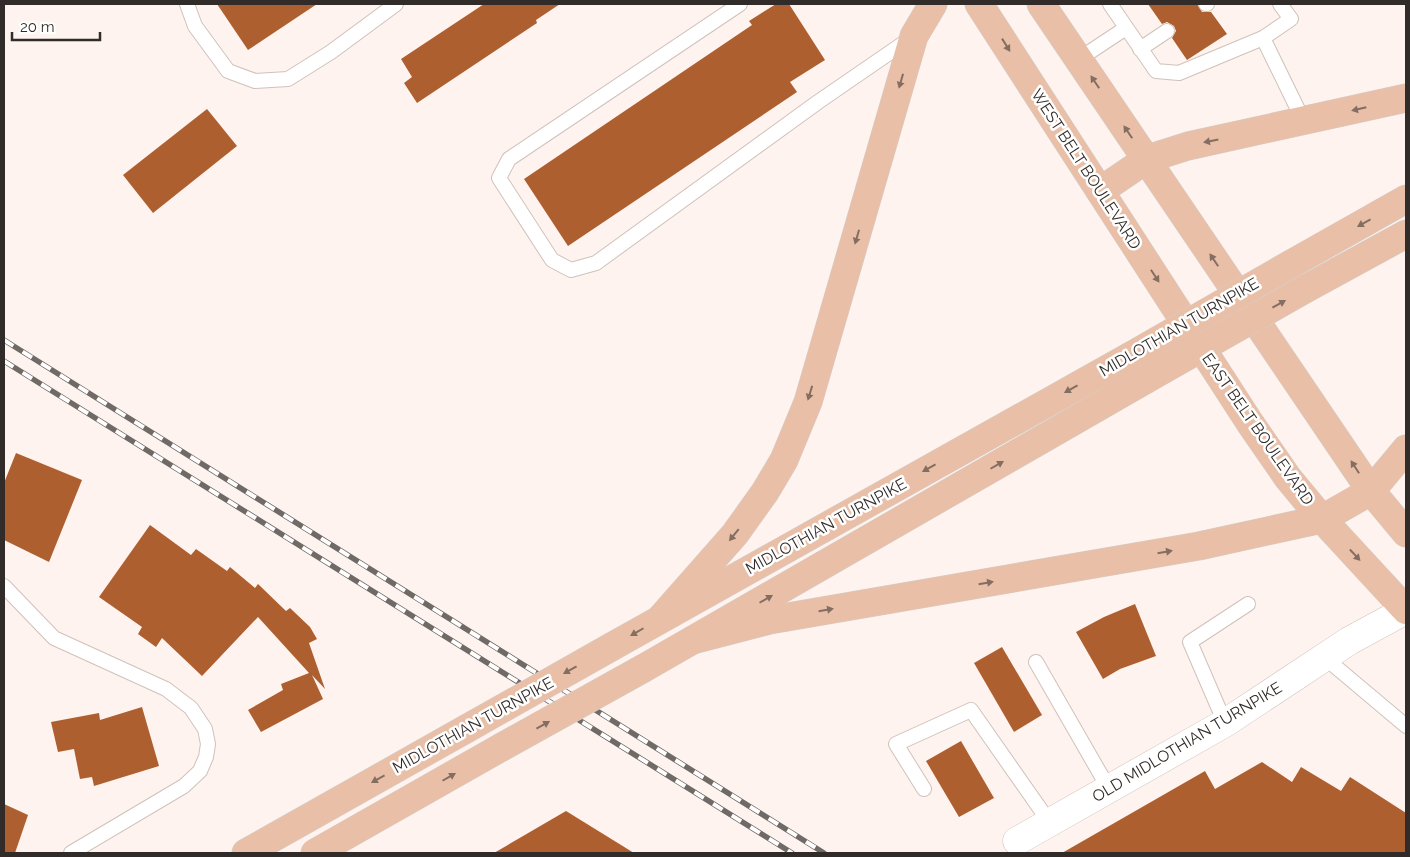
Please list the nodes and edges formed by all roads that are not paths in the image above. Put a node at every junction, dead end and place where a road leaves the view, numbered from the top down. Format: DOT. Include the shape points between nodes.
graph roads {
  1 [pos="187,4"];
  2 [pos="396,4"];
  3 [pos="740,4"];
  4 [pos="932,4"];
  5 [pos="979,4"];
  6 [pos="1041,4"];
  7 [pos="1110,4"];
  8 [pos="1280,4"];
  9 [pos="1126,28"];
  10 [pos="1167,31"];
  11 [pos="914,36"];
  12 [pos="1263,38"];
  13 [pos="1140,49"];
  14 [pos="1079,60"];
  15 [pos="1406,98"];
  16 [pos="1304,122"];
  17 [pos="1147,159"];
  18 [pos="1100,191"];
  19 [pos="1406,199"];
  20 [pos="1406,234"];
  21 [pos="1192,334"];
  22 [pos="1406,449"];
  23 [pos="1371,491"];
  24 [pos="1322,519"];
  25 [pos="1406,533"];
  26 [pos="4,586"];
  27 [pos="1248,604"];
  28 [pos="1406,610"];
  29 [pos="661,618"];
  30 [pos="693,640"];
  31 [pos="1324,657"];
  32 [pos="1036,662"];
  33 [pos="1225,723"];
  34 [pos="1406,726"];
  35 [pos="924,789"];
  36 [pos="1109,789"];
  37 [pos="1050,823"];
  38 [pos="1017,841"];
  39 [pos="71,853"];
  40 [pos="246,853"];
  41 [pos="315,853"];
  1 -- 2 [label="lane" via="195,26 228,70 256,81 288,79"];
  3 -- 11 [label="lane" via="509,159 499,178 552,260 571,270 596,263"];
  4 -- 11 [label="main road"];
  5 -- 18 [label="main road, WEST BELT BOULEVARD, one-way"];
  6 -- 14 [label="main road"];
  7 -- 9 [label="lane"];
  8 -- 12 [label="lane" via="1291,19"];
  9 -- 13 [label="lane"];
  9 -- 14 [label="lane"];
  10 -- 13 [label="lane"];
  11 -- 29 [label="main road, one-way" via="808,402 784,460 736,534"];
  12 -- 13 [label="lane" via="1179,73 1156,71"];
  12 -- 16 [label="lane"];
  17 -- 14 [label="main road, one-way"];
  15 -- 16 [label="main road, one-way"];
  16 -- 17 [label="main road, one-way" via="1188,146"];
  17 -- 18 [label="main road"];
  23 -- 17 [label="main road, one-way"];
  18 -- 21 [label="main road, WEST BELT BOULEVARD, one-way"];
  19 -- 29 [label="main road, MIDLOTHIAN TURNPIKE, one-way, bridge"];
  30 -- 20 [label="main road, MIDLOTHIAN TURNPIKE, one-way, bridge"];
  21 -- 24 [label="main road, EAST BELT BOULEVARD" via="1283,470"];
  22 -- 23 [label="main road"];
  23 -- 24 [label="main road"];
  23 -- 25 [label="main road"];
  24 -- 28 [label="main road, EAST BELT BOULEVARD, one-way"];
  30 -- 24 [label="main road, one-way" via="770,620 1200,546"];
  26 -- 39 [label="lane" via="54,638 166,689 191,708 204,729 208,744 200,771 184,786"];
  27 -- 33 [label="lane" via="1190,642"];
  28 -- 31 [label="street, OLD MIDLOTHIAN TURNPIKE" via="1373,626"];
  29 -- 40 [label="main road, MIDLOTHIAN TURNPIKE, one-way, bridge"];
  41 -- 30 [label="main road, MIDLOTHIAN TURNPIKE, one-way, bridge"];
  31 -- 33 [label="street, OLD MIDLOTHIAN TURNPIKE"];
  31 -- 34 [label="lane"];
  32 -- 36 [label="lane"];
  33 -- 36 [label="street, OLD MIDLOTHIAN TURNPIKE"];
  35 -- 37 [label="lane" via="896,744 971,710"];
  36 -- 37 [label="street, OLD MIDLOTHIAN TURNPIKE"];
  37 -- 38 [label="street, OLD MIDLOTHIAN TURNPIKE"];
}
